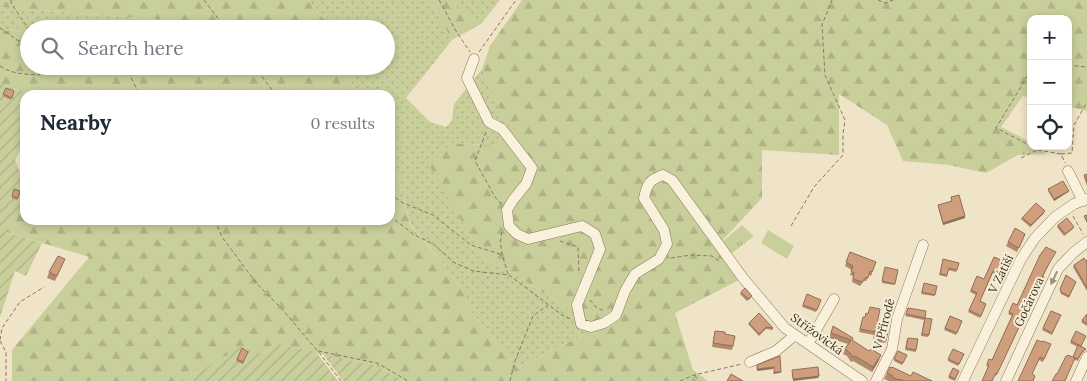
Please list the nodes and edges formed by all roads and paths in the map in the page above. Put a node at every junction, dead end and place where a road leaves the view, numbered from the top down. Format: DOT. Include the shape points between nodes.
graph roads {
  1 [pos="11,0"];
  2 [pos="204,0"];
  3 [pos="439,0"];
  4 [pos="516,0"];
  5 [pos="832,0"];
  6 [pos="878,0"];
  7 [pos="894,0"];
  8 [pos="22,20"];
  9 [pos="219,20"];
  10 [pos="0,28"];
  11 [pos="20,41"];
  12 [pos="474,59"];
  13 [pos="1072,65"];
  14 [pos="0,66"];
  15 [pos="1087,67"];
  16 [pos="20,74"];
  17 [pos="130,75"];
  18 [pos="261,75"];
  19 [pos="1027,77"];
  20 [pos="137,90"];
  21 [pos="272,90"];
  22 [pos="1087,102"];
  23 [pos="489,122"];
  24 [pos="1027,144"];
  25 [pos="1038,150"];
  26 [pos="1061,154"];
  27 [pos="1020,158"];
  28 [pos="1068,171"];
  29 [pos="395,197"];
  30 [pos="1085,200"];
  31 [pos="1068,208"];
  32 [pos="507,210"];
  33 [pos="395,220"];
  34 [pos="217,225"];
  35 [pos="791,226"];
  36 [pos="1082,233"];
  37 [pos="558,241"];
  38 [pos="1087,242"];
  39 [pos="923,245"];
  40 [pos="659,260"];
  41 [pos="720,262"];
  42 [pos="508,275"];
  43 [pos="44,286"];
  44 [pos="582,290"];
  45 [pos="834,299"];
  46 [pos="548,304"];
  47 [pos="616,315"];
  48 [pos="581,324"];
  49 [pos="795,335"];
  50 [pos="0,340"];
  51 [pos="808,344"];
  52 [pos="318,350"];
  53 [pos="1087,357"];
  54 [pos="750,362"];
  55 [pos="694,375"];
  56 [pos="6,381"];
  57 [pos="341,381"];
  58 [pos="408,381"];
  59 [pos="510,381"];
  60 [pos="680,381"];
  61 [pos="698,381"];
  62 [pos="862,381"];
  63 [pos="876,381"];
  64 [pos="963,381"];
  65 [pos="1006,381"];
  66 [pos="1076,381"];
  1 -- 8 [label="path"];
  2 -- 9 [label="path"];
  3 -- 12 [label="path"];
  4 -- 12 [label="path"];
  5 -- 35 [label="path" via="822,25 825,74 844,120 843,156 814,187"];
  6 -- 7 [label="path"];
  10 -- 11 [label="path"];
  12 -- 23 [label="street" via="467,78"];
  13 -- 15 [label="path"];
  14 -- 16 [label="path"];
  17 -- 20 [label="path"];
  18 -- 21 [label="path"];
  19 -- 24 [label="path" via="996,128"];
  22 -- 26 [label="path" via="1074,125 1072,153"];
  23 -- 32 [label="path" via="475,161 495,197"];
  23 -- 32 [label="street" via="502,129 532,168 526,184"];
  25 -- 26 [label="path"];
  25 -- 27 [label="path"];
  26 -- 28 [label="path"];
  28 -- 30 [label="street"];
  29 -- 42 [label="path" via="433,215 472,245 503,255"];
  30 -- 31 [label="street, V Zátiší"];
  31 -- 36 [label="path"];
  31 -- 64 [label="street, V Zátiší" via="1055,216 1034,238"];
  32 -- 44 [label="street" via="509,226 528,239 582,226 595,234 600,249"];
  33 -- 42 [label="path" via="433,244 455,264 472,271"];
  34 -- 52 [label="path" via="257,284"];
  37 -- 44 [label="path" via="578,246"];
  38 -- 65 [label="street, Gočárova, one-way" via="1058,269"];
  39 -- 63 [label="street, V Přírodě" via="897,319 892,349"];
  40 -- 41 [label="path" via="691,255 712,256"];
  40 -- 47 [label="street" via="635,274"];
  40 -- 49 [label="street, Střížovická" via="667,244 664,230 644,198 646,187 654,178 663,175 672,180 743,278 785,328"];
  42 -- 46 [label="path"];
  43 -- 50 [label="path" via="20,302 2,328"];
  44 -- 47 [label="path" via="596,308"];
  44 -- 48 [label="street" via="577,305"];
  45 -- 51 [label="street"];
  46 -- 48 [label="path"];
  46 -- 59 [label="path" via="534,316 515,360"];
  47 -- 48 [label="street" via="591,327"];
  49 -- 51 [label="street, Střížovická"];
  49 -- 54 [label="street" via="776,351"];
  50 -- 56 [label="path" via="6,352"];
  51 -- 62 [label="street, Střížovická"];
  52 -- 57 [label="path"];
  52 -- 58 [label="path" via="377,364"];
  53 -- 66 [label="street"];
  54 -- 55 [label="path"];
  55 -- 60 [label="path"];
  55 -- 61 [label="path"];
}
